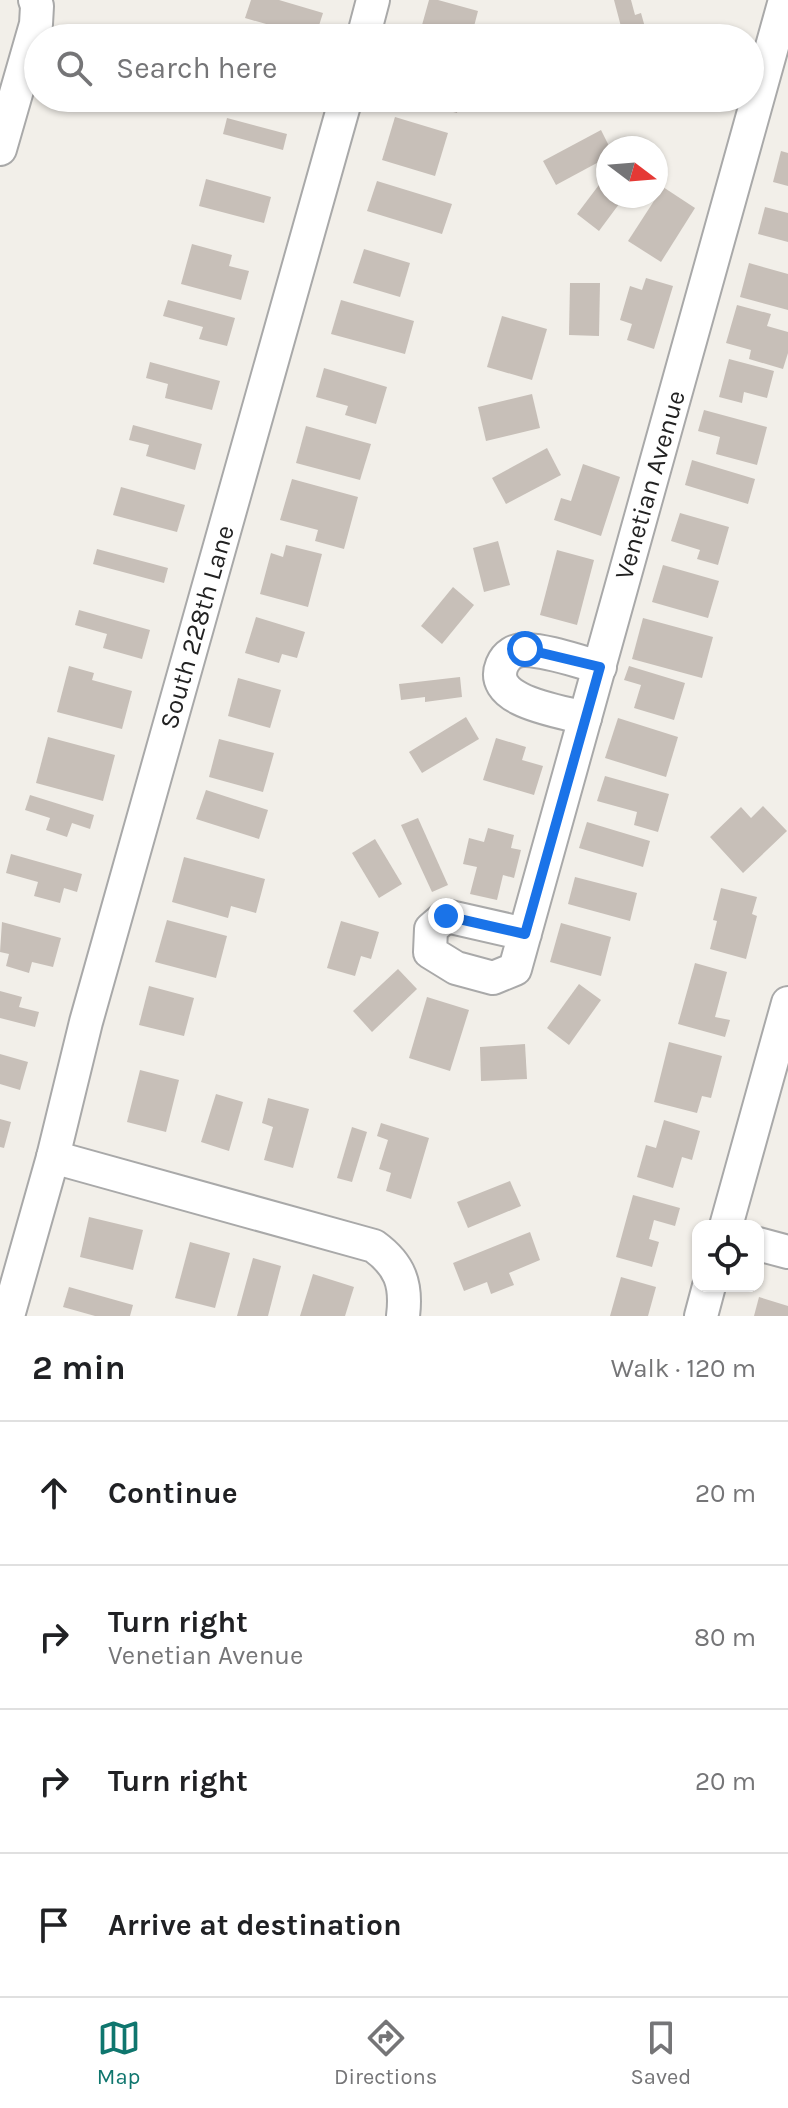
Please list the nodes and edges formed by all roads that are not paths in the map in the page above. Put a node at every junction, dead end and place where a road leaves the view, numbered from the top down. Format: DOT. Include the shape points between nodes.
graph roads {
  1 [pos="35,0"];
  2 [pos="373,0"];
  3 [pos="785,0"];
  4 [pos="36,24"];
  5 [pos="367,24"];
  6 [pos="24,66"];
  7 [pos="764,76"];
  8 [pos="342,112"];
  9 [pos="754,112"];
  10 [pos="0,149"];
  11 [pos="600,667"];
  12 [pos="585,718"];
  13 [pos="525,934"];
  14 [pos="788,1003"];
  15 [pos="53,1157"];
  16 [pos="728,1220"];
  17 [pos="764,1246"];
  18 [pos="788,1252"];
  19 [pos="707,1292"];
  20 [pos="8,1316"];
  21 [pos="403,1316"];
  22 [pos="701,1316"];
  1 -- 4 [label="street"];
  2 -- 5 [label="street"];
  3 -- 7 [label="street, Venetian Avenue"];
  6 -- 10 [label="street"];
  8 -- 15 [label="street, South 228th Lane" via="90,1006"];
  9 -- 11 [label="street, Venetian Avenue"];
  11 -- 12 [label="street, Venetian Avenue"];
  11 -- 12 [label="street" via="525,649 512,652 498,675 503,689 517,699"];
  12 -- 13 [label="street, Venetian Avenue"];
  13 -- 13 [label="street, Venetian Avenue" via="515,969 493,978 456,968 430,952 431,929 446,916"];
  14 -- 16 [label="street"];
  15 -- 20 [label="street, South 228th Lane"];
  15 -- 21 [label="street" via="374,1246 399,1271 405,1287"];
  17 -- 18 [label="street"];
  19 -- 22 [label="street"];
}
